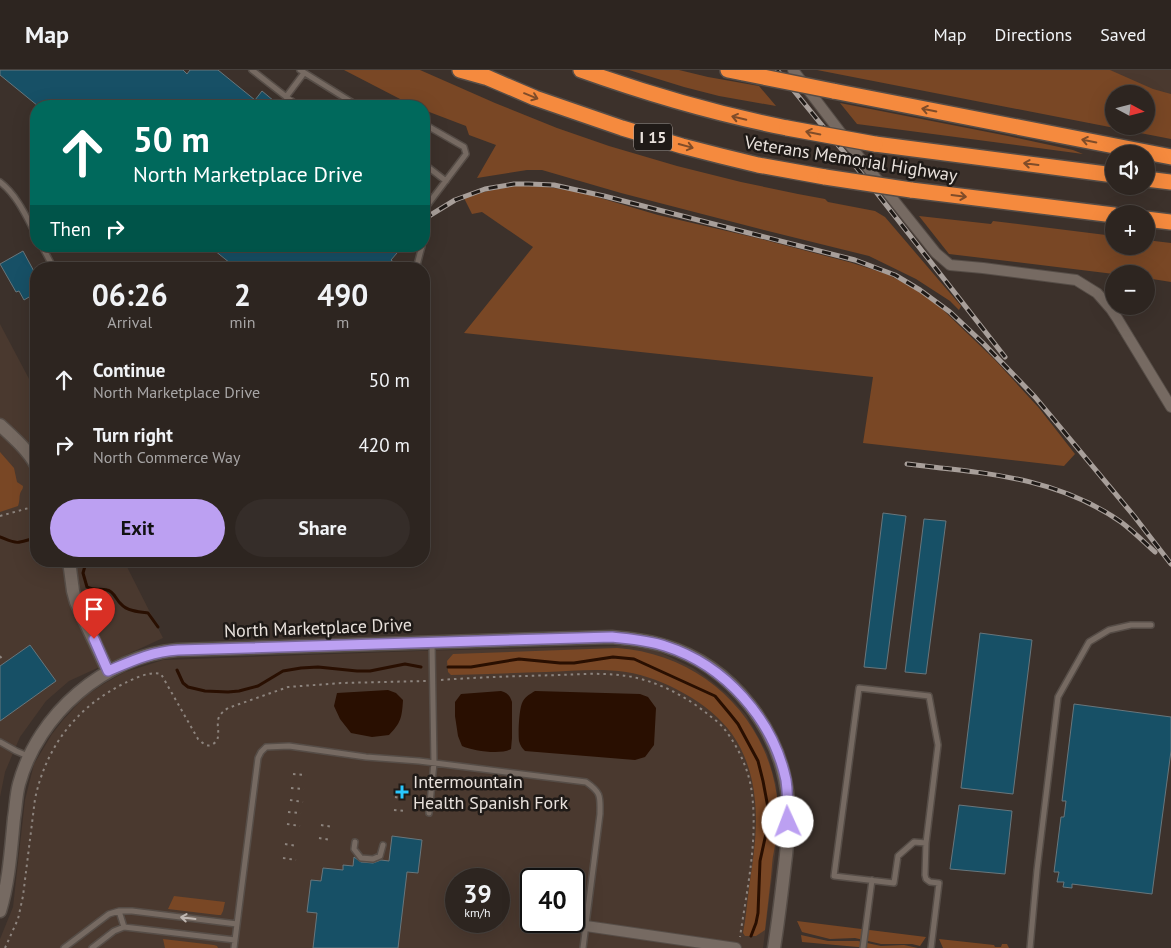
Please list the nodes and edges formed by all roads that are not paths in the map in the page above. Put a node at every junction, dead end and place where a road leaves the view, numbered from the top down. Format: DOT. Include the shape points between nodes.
graph roads {
  1 [pos="252,70"];
  2 [pos="460,70"];
  3 [pos="581,70"];
  4 [pos="792,70"];
  5 [pos="302,71"];
  6 [pos="735,71"];
  7 [pos="481,74"];
  8 [pos="286,96"];
  9 [pos="291,100"];
  10 [pos="348,100"];
  11 [pos="430,128"];
  12 [pos="1171,157"];
  13 [pos="430,169"];
  14 [pos="1105,174"];
  15 [pos="1155,180"];
  16 [pos="446,181"];
  17 [pos="0,182"];
  18 [pos="1171,182"];
  19 [pos="430,200"];
  20 [pos="1105,213"];
  21 [pos="1155,220"];
  22 [pos="1171,222"];
  23 [pos="30,224"];
  24 [pos="1171,407"];
  25 [pos="0,425"];
  26 [pos="30,458"];
  27 [pos="70,567"];
  28 [pos="1151,625"];
  29 [pos="432,642"];
  30 [pos="108,671"];
  31 [pos="0,742"];
  32 [pos="29,756"];
  33 [pos="434,763"];
  34 [pos="429,813"];
  35 [pos="355,842"];
  36 [pos="926,843"];
  37 [pos="383,844"];
  38 [pos="872,880"];
  39 [pos="0,911"];
  40 [pos="119,911"];
  41 [pos="237,924"];
  42 [pos="586,926"];
  43 [pos="124,927"];
  44 [pos="235,940"];
  45 [pos="64,948"];
  46 [pos="92,948"];
  47 [pos="234,948"];
  48 [pos="584,948"];
  49 [pos="736,948"];
  50 [pos="774,948"];
  51 [pos="863,948"];
  52 [pos="931,948"];
  53 [pos="1030,948"];
  1 -- 8 [label="lane"];
  2 -- 7 [label="highway, Veterans Memorial Highway"];
  14 -- 3 [label="highway, Veterans Memorial Highway / I 15, one-way, bridge" via="875,144 787,128 675,101"];
  4 -- 24 [label="street" via="936,253 950,265 1076,280 1097,293 1117,318"];
  5 -- 8 [label="lane"];
  5 -- 10 [label="lane"];
  12 -- 6 [label="highway, one-way, bridge"];
  7 -- 20 [label="highway, Veterans Memorial Highway / I 15, one-way, bridge" via="535,98 622,128 758,164 911,190"];
  8 -- 9 [label="lane"];
  11 -- 16 [label="lane" via="465,149 466,154"];
  13 -- 16 [label="lane"];
  15 -- 18 [label="highway"];
  16 -- 19 [label="lane"];
  17 -- 23 [label="lane" via="17,200"];
  21 -- 22 [label="highway"];
  25 -- 26 [label="street"];
  27 -- 30 [label="street" via="76,602"];
  28 -- 53 [label="lane" via="1109,630 1089,642 1058,697"];
  29 -- 30 [label="street, North Marketplace Drive" via="164,651 148,654"];
  29 -- 33 [label="lane"];
  29 -- 50 [label="street, North Marketplace Drive" via="612,637 666,646 690,656 723,678 760,720 771,738 786,780 788,836"];
  30 -- 32 [label="street, North Marketplace Drive" via="67,702 40,736"];
  31 -- 32 [label="lane"];
  32 -- 39 [label="street, North Marketplace Drive" via="16,800"];
  33 -- 34 [label="lane"];
  33 -- 41 [label="lane" via="289,746 266,747 258,758"];
  33 -- 42 [label="lane" via="586,782 596,788 600,796 600,814"];
  35 -- 37 [label="lane" via="354,849 361,858 373,859 380,856"];
  36 -- 38 [label="lane" via="914,842 898,856 894,883"];
  36 -- 38 [label="lane" via="938,745 929,696 859,688 834,876"];
  36 -- 52 [label="lane" via="926,879 939,883"];
  38 -- 51 [label="lane"];
  41 -- 40 [label="lane, one-way"];
  40 -- 43 [label="lane"];
  40 -- 45 [label="lane" via="104,917"];
  41 -- 44 [label="lane"];
  42 -- 48 [label="lane"];
  42 -- 49 [label="street"];
  43 -- 44 [label="lane"];
  43 -- 46 [label="lane"];
  44 -- 47 [label="lane"];
}
